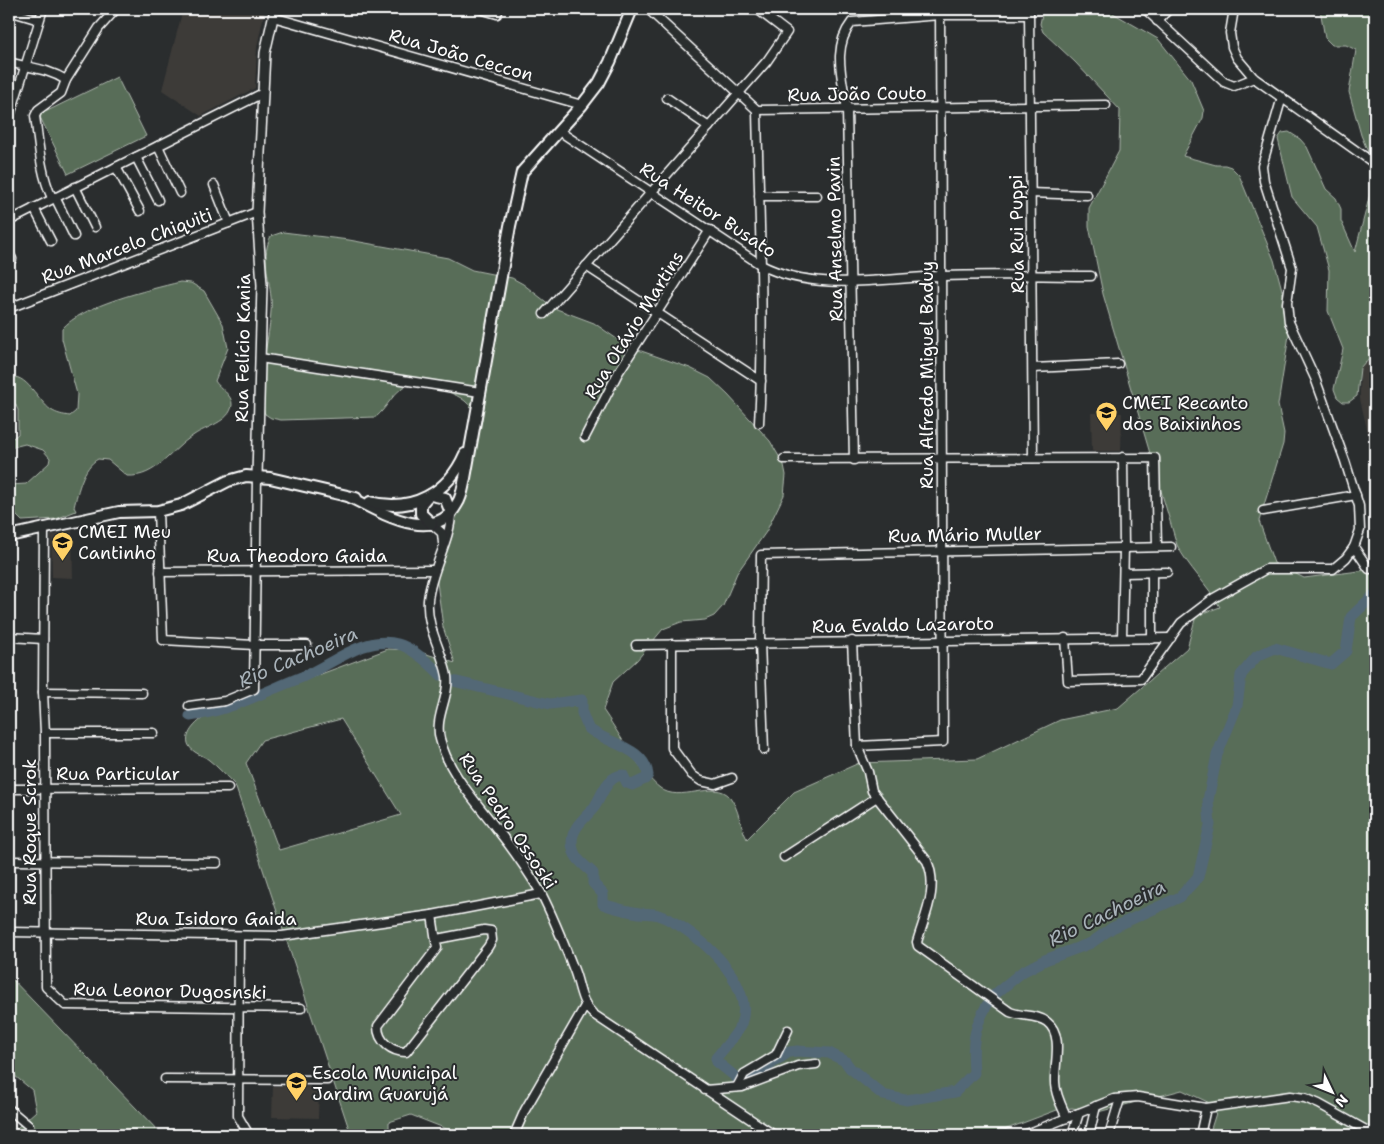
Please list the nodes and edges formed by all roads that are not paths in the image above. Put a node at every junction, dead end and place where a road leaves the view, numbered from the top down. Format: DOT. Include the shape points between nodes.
graph roads {
  1 [pos="43,9"];
  2 [pos="116,9"];
  3 [pos="480,9"];
  4 [pos="499,9"];
  5 [pos="632,9"];
  6 [pos="648,9"];
  7 [pos="757,9"];
  8 [pos="1145,9"];
  9 [pos="1169,9"];
  10 [pos="1234,9"];
  11 [pos="9,11"];
  12 [pos="940,12"];
  13 [pos="1029,12"];
  14 [pos="274,13"];
  15 [pos="39,20"];
  16 [pos="1157,20"];
  17 [pos="9,62"];
  18 [pos="26,67"];
  19 [pos="1254,78"];
  20 [pos="66,80"];
  21 [pos="739,93"];
  22 [pos="261,94"];
  23 [pos="1282,97"];
  24 [pos="667,98"];
  25 [pos="582,105"];
  26 [pos="1106,105"];
  27 [pos="1032,106"];
  28 [pos="942,108"];
  29 [pos="757,110"];
  30 [pos="847,110"];
  31 [pos="9,119"];
  32 [pos="709,127"];
  33 [pos="559,131"];
  34 [pos="158,146"];
  35 [pos="136,157"];
  36 [pos="1375,164"];
  37 [pos="116,167"];
  38 [pos="214,185"];
  39 [pos="75,187"];
  40 [pos="651,191"];
  41 [pos="180,193"];
  42 [pos="1030,193"];
  43 [pos="1087,195"];
  44 [pos="759,196"];
  45 [pos="817,196"];
  46 [pos="54,198"];
  47 [pos="158,200"];
  48 [pos="34,208"];
  49 [pos="140,212"];
  50 [pos="257,212"];
  51 [pos="9,221"];
  52 [pos="229,223"];
  53 [pos="94,227"];
  54 [pos="710,230"];
  55 [pos="74,236"];
  56 [pos="50,241"];
  57 [pos="761,265"];
  58 [pos="586,266"];
  59 [pos="942,276"];
  60 [pos="1032,276"];
  61 [pos="1091,276"];
  62 [pos="850,282"];
  63 [pos="9,308"];
  64 [pos="544,314"];
  65 [pos="658,314"];
  66 [pos="260,358"];
  67 [pos="1118,364"];
  68 [pos="1033,368"];
  69 [pos="761,381"];
  70 [pos="480,392"];
  71 [pos="759,423"];
  72 [pos="585,436"];
  73 [pos="471,442"];
  74 [pos="1123,457"];
  75 [pos="1032,458"];
  76 [pos="784,459"];
  77 [pos="854,460"];
  78 [pos="941,460"];
  79 [pos="257,476"];
  80 [pos="1356,495"];
  81 [pos="428,496"];
  82 [pos="350,497"];
  83 [pos="158,511"];
  84 [pos="1263,511"];
  85 [pos="451,513"];
  86 [pos="432,524"];
  87 [pos="44,527"];
  88 [pos="9,536"];
  89 [pos="443,543"];
  90 [pos="1157,546"];
  91 [pos="1170,547"];
  92 [pos="1354,547"];
  93 [pos="1124,548"];
  94 [pos="943,550"];
  95 [pos="1375,568"];
  96 [pos="434,570"];
  97 [pos="160,572"];
  98 [pos="255,572"];
  99 [pos="1152,572"];
  100 [pos="1167,572"];
  101 [pos="1124,573"];
  102 [pos="9,637"];
  103 [pos="43,638"];
  104 [pos="1065,638"];
  105 [pos="1122,638"];
  106 [pos="1171,638"];
  107 [pos="1152,639"];
  108 [pos="852,640"];
  109 [pos="944,640"];
  110 [pos="760,642"];
  111 [pos="672,644"];
  112 [pos="307,645"];
  113 [pos="636,645"];
  114 [pos="254,646"];
  115 [pos="42,692"];
  116 [pos="142,693"];
  117 [pos="188,706"];
  118 [pos="45,733"];
  119 [pos="154,733"];
  120 [pos="857,746"];
  121 [pos="764,750"];
  122 [pos="732,778"];
  123 [pos="228,788"];
  124 [pos="9,789"];
  125 [pos="46,789"];
  126 [pos="877,797"];
  127 [pos="784,857"];
  128 [pos="9,861"];
  129 [pos="46,862"];
  130 [pos="217,863"];
  131 [pos="541,894"];
  132 [pos="432,915"];
  133 [pos="9,932"];
  134 [pos="45,933"];
  135 [pos="239,936"];
  136 [pos="437,939"];
  137 [pos="46,987"];
  138 [pos="585,1006"];
  139 [pos="238,1008"];
  140 [pos="301,1008"];
  141 [pos="788,1030"];
  142 [pos="816,1064"];
  143 [pos="166,1079"];
  144 [pos="238,1080"];
  145 [pos="327,1080"];
  146 [pos="737,1087"];
  147 [pos="705,1090"];
  148 [pos="1120,1099"];
  149 [pos="1096,1106"];
  150 [pos="1206,1108"];
  151 [pos="9,1109"];
  152 [pos="1079,1113"];
  153 [pos="1067,1118"];
  154 [pos="29,1126"];
  155 [pos="249,1135"];
  156 [pos="514,1135"];
  157 [pos="774,1135"];
  158 [pos="1024,1135"];
  159 [pos="1072,1135"];
  160 [pos="1089,1135"];
  161 [pos="1109,1135"];
  162 [pos="1200,1135"];
  163 [pos="1375,1135"];
  1 -- 15 [label="street"];
  2 -- 20 [label="street" via="99,28"];
  3 -- 4 [label="street" via="497,14"];
  5 -- 25 [label="main road" via="600,83"];
  6 -- 21 [label="street"];
  7 -- 21 [label="street" via="787,32"];
  8 -- 16 [label="street"];
  9 -- 16 [label="street"];
  10 -- 19 [label="street" via="1230,34 1232,47"];
  11 -- 15 [label="street"];
  12 -- 13 [label="street"];
  12 -- 28 [label="street, Rua Alfredo Miguel Baduy"];
  12 -- 30 [label="street, Rua Anselmo Pavin" via="852,22 844,32 840,46"];
  13 -- 27 [label="street, Rua Rui Puppi"];
  14 -- 22 [label="street, Rua Felício Kania" via="264,53"];
  14 -- 25 [label="street, Rua João Ceccon"];
  15 -- 18 [label="street"];
  16 -- 19 [label="street" via="1224,82 1234,86"];
  17 -- 18 [label="street"];
  18 -- 20 [label="street" via="35,66 54,72"];
  18 -- 31 [label="street"];
  19 -- 23 [label="street"];
  20 -- 46 [label="street" via="61,92 35,116 45,183"];
  21 -- 29 [label="street"];
  21 -- 32 [label="street"];
  22 -- 34 [label="street"];
  22 -- 50 [label="street, Rua Felício Kania"];
  23 -- 36 [label="street"];
  23 -- 80 [label="street" via="1262,166 1267,195 1292,268 1289,322 1316,378"];
  24 -- 32 [label="street"];
  25 -- 33 [label="main road"];
  26 -- 27 [label="street, Rua João Couto"];
  27 -- 28 [label="street, Rua João Couto"];
  27 -- 42 [label="street, Rua Rui Puppi"];
  28 -- 30 [label="street, Rua João Couto"];
  28 -- 59 [label="street, Rua Alfredo Miguel Baduy"];
  29 -- 30 [label="street, Rua João Couto"];
  29 -- 44 [label="street"];
  30 -- 62 [label="street, Rua Anselmo Pavin"];
  32 -- 40 [label="street"];
  33 -- 40 [label="street, Rua Heitor Busato"];
  33 -- 70 [label="main road" via="531,159 517,187"];
  34 -- 35 [label="street"];
  34 -- 41 [label="street"];
  35 -- 37 [label="street"];
  35 -- 47 [label="street"];
  37 -- 39 [label="street"];
  37 -- 49 [label="street"];
  38 -- 52 [label="street"];
  39 -- 46 [label="street"];
  39 -- 53 [label="street"];
  40 -- 54 [label="street, Rua Heitor Busato"];
  40 -- 58 [label="street"];
  42 -- 43 [label="street"];
  42 -- 60 [label="street, Rua Rui Puppi"];
  44 -- 45 [label="street"];
  44 -- 57 [label="street"];
  46 -- 48 [label="street"];
  46 -- 55 [label="street"];
  48 -- 51 [label="street"];
  48 -- 56 [label="street"];
  50 -- 52 [label="street, Rua Marcelo Chiquiti"];
  50 -- 66 [label="street, Rua Felício Kania" via="262,285"];
  52 -- 63 [label="street, Rua Marcelo Chiquiti"];
  54 -- 57 [label="street, Rua Heitor Busato"];
  54 -- 65 [label="street, Rua Otávio Martins"];
  57 -- 62 [label="street, Rua Heitor Busato" via="780,275 800,279"];
  57 -- 69 [label="street"];
  58 -- 64 [label="street"];
  58 -- 65 [label="street"];
  59 -- 60 [label="street, Rua Heitor Busato"];
  59 -- 62 [label="street, Rua Heitor Busato"];
  59 -- 78 [label="street, Rua Alfredo Miguel Baduy"];
  60 -- 61 [label="street, Rua Heitor Busato"];
  60 -- 68 [label="street, Rua Rui Puppi"];
  62 -- 77 [label="street, Rua Anselmo Pavin"];
  65 -- 69 [label="street"];
  65 -- 72 [label="street, Rua Otávio Martins" via="618,372"];
  66 -- 70 [label="street"];
  66 -- 79 [label="street, Rua Felício Kania"];
  67 -- 68 [label="street"];
  68 -- 75 [label="street, Rua Rui Puppi"];
  69 -- 71 [label="street"];
  70 -- 73 [label="main road"];
  73 -- 81 [label="main road" via="455,474 446,485"];
  73 -- 85 [label="main road" via="460,498"];
  74 -- 75 [label="street"];
  74 -- 90 [label="street" via="1154,458"];
  74 -- 93 [label="street"];
  75 -- 78 [label="street"];
  76 -- 77 [label="street"];
  77 -- 78 [label="street"];
  78 -- 94 [label="street, Rua Alfredo Miguel Baduy"];
  79 -- 82 [label="main road"];
  79 -- 83 [label="main road" via="239,477 187,502"];
  79 -- 98 [label="street, Rua Felício Kania"];
  80 -- 84 [label="street"];
  80 -- 92 [label="street" via="1361,516"];
  81 -- 82 [label="main road" via="407,505 389,506"];
  81 -- 85 [label="main road" via="445,498"];
  81 -- 86 [label="main road" via="422,504 421,514"];
  82 -- 86 [label="main road" via="407,522"];
  83 -- 87 [label="main road" via="119,512"];
  83 -- 97 [label="street"];
  85 -- 86 [label="main road"];
  85 -- 89 [label="street, Rua Pedro Ossoski" via="450,527"];
  86 -- 89 [label="street" via="442,533"];
  87 -- 88 [label="main road"];
  87 -- 103 [label="street, Rua Roque Scrok"];
  89 -- 96 [label="street, Rua Pedro Ossoski"];
  90 -- 91 [label="street, Rua Mário Muller"];
  90 -- 93 [label="street, Rua Mário Muller"];
  92 -- 95 [label="street" via="1369,569"];
  92 -- 106 [label="street" via="1333,569 1266,569 1254,574 1181,623"];
  93 -- 94 [label="street, Rua Mário Muller"];
  93 -- 101 [label="street"];
  94 -- 109 [label="street, Rua Alfredo Miguel Baduy"];
  94 -- 110 [label="street, Rua Mário Muller" via="761,555"];
  96 -- 98 [label="street, Rua Theodoro Gaida"];
  96 -- 131 [label="street, Rua Pedro Ossoski" via="428,618 447,681 438,723 445,756"];
  97 -- 98 [label="street, Rua Theodoro Gaida"];
  97 -- 114 [label="street" via="163,640"];
  98 -- 114 [label="street, Rua Felício Kania"];
  99 -- 100 [label="street"];
  99 -- 101 [label="street"];
  99 -- 107 [label="street"];
  101 -- 105 [label="street"];
  102 -- 103 [label="street"];
  103 -- 115 [label="street, Rua Roque Scrok"];
  104 -- 105 [label="street, Rua Evaldo Lazaroto"];
  104 -- 106 [label="street" via="1068,681 1141,679"];
  104 -- 109 [label="street, Rua Evaldo Lazaroto"];
  105 -- 107 [label="street, Rua Evaldo Lazaroto"];
  106 -- 107 [label="street, Rua Evaldo Lazaroto"];
  108 -- 109 [label="street, Rua Evaldo Lazaroto"];
  108 -- 110 [label="street, Rua Evaldo Lazaroto"];
  108 -- 120 [label="street"];
  109 -- 120 [label="street, Rua Alfredo Miguel Baduy" via="943,742"];
  110 -- 111 [label="street, Rua Evaldo Lazaroto"];
  110 -- 121 [label="street"];
  111 -- 113 [label="street, Rua Evaldo Lazaroto"];
  111 -- 122 [label="street" via="672,748 701,782 715,784"];
  112 -- 114 [label="street"];
  114 -- 117 [label="street, Rua Felício Kania" via="254,689 225,701"];
  115 -- 116 [label="street"];
  115 -- 118 [label="street, Rua Roque Scrok"];
  118 -- 119 [label="street"];
  118 -- 125 [label="street, Rua Roque Scrok"];
  120 -- 126 [label="street"];
  123 -- 125 [label="street, Rua Particular"];
  124 -- 125 [label="street, Rua Particular"];
  125 -- 129 [label="street, Rua Roque Scrok"];
  126 -- 127 [label="street"];
  126 -- 153 [label="street" via="927,861 932,873 931,895 918,946 1010,1012 1047,1022 1057,1050 1055,1082"];
  128 -- 129 [label="street"];
  129 -- 130 [label="street"];
  129 -- 134 [label="street, Rua Roque Scrok"];
  131 -- 132 [label="street, Rua Isidoro Gaida"];
  131 -- 138 [label="street, Rua Pedro Ossoski" via="575,972"];
  132 -- 135 [label="street, Rua Isidoro Gaida" via="282,936"];
  132 -- 136 [label="street"];
  133 -- 134 [label="street, Rua Isidoro Gaida"];
  134 -- 135 [label="street, Rua Isidoro Gaida"];
  134 -- 137 [label="street, Rua Roque Scrok"];
  135 -- 139 [label="street"];
  136 -- 136 [label="street" via="437,948 430,960 378,1026 378,1033 385,1044 397,1052 406,1052 492,940 491,931 484,930"];
  137 -- 139 [label="street, Rua Leonor Dugosnski" via="65,1004"];
  138 -- 147 [label="street"];
  138 -- 156 [label="street"];
  139 -- 140 [label="street, Rua Leonor Dugosnski"];
  139 -- 144 [label="street"];
  141 -- 146 [label="street" via="776,1055 744,1074"];
  142 -- 146 [label="street" via="798,1066"];
  143 -- 144 [label="street"];
  144 -- 145 [label="street"];
  144 -- 155 [label="street" via="238,1116"];
  146 -- 147 [label="street"];
  147 -- 157 [label="street"];
  148 -- 149 [label="street"];
  148 -- 150 [label="street" via="1138,1097"];
  148 -- 161 [label="street"];
  149 -- 152 [label="street"];
  149 -- 160 [label="street"];
  150 -- 162 [label="street"];
  150 -- 163 [label="street" via="1290,1096 1305,1098"];
  151 -- 154 [label="street"];
  152 -- 153 [label="street"];
  152 -- 159 [label="street"];
  153 -- 158 [label="street"];
}
